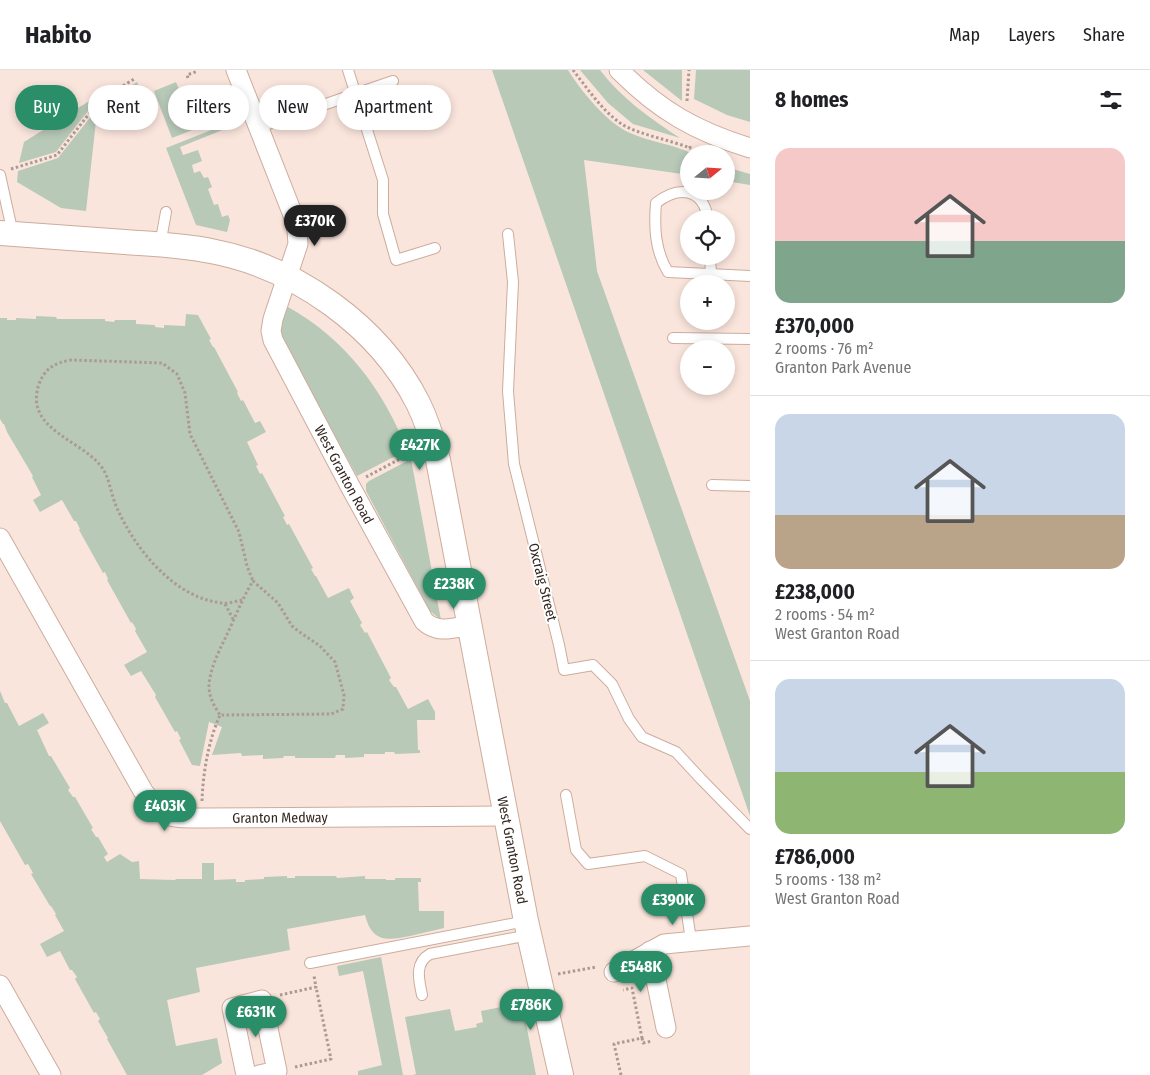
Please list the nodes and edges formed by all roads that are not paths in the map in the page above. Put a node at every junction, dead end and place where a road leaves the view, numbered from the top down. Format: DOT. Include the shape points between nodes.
graph roads {
  1 [pos="236,70"];
  2 [pos="348,70"];
  3 [pos="619,70"];
  4 [pos="393,81"];
  5 [pos="353,85"];
  6 [pos="381,85"];
  7 [pos="259,127"];
  8 [pos="260,130"];
  9 [pos="367,130"];
  10 [pos="750,148"];
  11 [pos="5,172"];
  12 [pos="706,210"];
  13 [pos="166,212"];
  14 [pos="6,233"];
  15 [pos="508,234"];
  16 [pos="160,245"];
  17 [pos="435,248"];
  18 [pos="710,265"];
  19 [pos="710,274"];
  20 [pos="750,276"];
  21 [pos="288,277"];
  22 [pos="673,338"];
  23 [pos="750,339"];
  24 [pos="712,485"];
  25 [pos="750,486"];
  26 [pos="0,538"];
  27 [pos="471,624"];
  28 [pos="566,795"];
  29 [pos="507,816"];
  30 [pos="750,829"];
  31 [pos="528,928"];
  32 [pos="750,936"];
  33 [pos="691,940"];
  34 [pos="650,951"];
  35 [pos="310,963"];
  36 [pos="614,972"];
  37 [pos="0,985"];
  38 [pos="422,995"];
  39 [pos="666,1028"];
  40 [pos="252,1073"];
  41 [pos="52,1075"];
  42 [pos="561,1075"];
  1 -- 7 [label="street"];
  2 -- 5 [label="lane"];
  3 -- 10 [label="street" via="682,120 718,138"];
  4 -- 6 [label="lane"];
  8 -- 21 [label="street" via="297,230 298,244"];
  9 -- 17 [label="lane" via="383,180 383,214 396,260"];
  11 -- 14 [label="lane"];
  12 -- 19 [label="lane" via="702,201 685,192 666,196 656,203 656,243 668,272"];
  13 -- 16 [label="lane"];
  14 -- 16 [label="street, West Granton Road"];
  15 -- 30 [label="lane, Oxcraig Street" via="512,282 508,391 514,464 564,670 593,665 612,684 642,737 676,752"];
  16 -- 21 [label="street, West Granton Road" via="212,251 266,266"];
  18 -- 19 [label="lane"];
  19 -- 20 [label="lane"];
  21 -- 27 [label="street, West Granton Road" via="316,292 362,330 390,360 418,403 438,460"];
  21 -- 27 [label="street, West Granton Road" via="273,320 273,340 424,621 443,630"];
  22 -- 23 [label="lane"];
  24 -- 25 [label="lane"];
  26 -- 29 [label="street, Granton Medway" via="143,791 163,814 175,818"];
  27 -- 29 [label="street, West Granton Road"];
  28 -- 33 [label="lane" via="576,850 588,864 645,856 681,874"];
  29 -- 31 [label="street, West Granton Road"];
  31 -- 35 [label="lane"];
  31 -- 38 [label="lane" via="430,954 419,966"];
  31 -- 42 [label="street, West Granton Road"];
  32 -- 33 [label="street"];
  33 -- 34 [label="street" via="664,944"];
  34 -- 36 [label="street"];
  34 -- 39 [label="street"];
  37 -- 41 [label="street"];
  40 -- 40 [label="street" via="232,1008 262,1000"];
}
